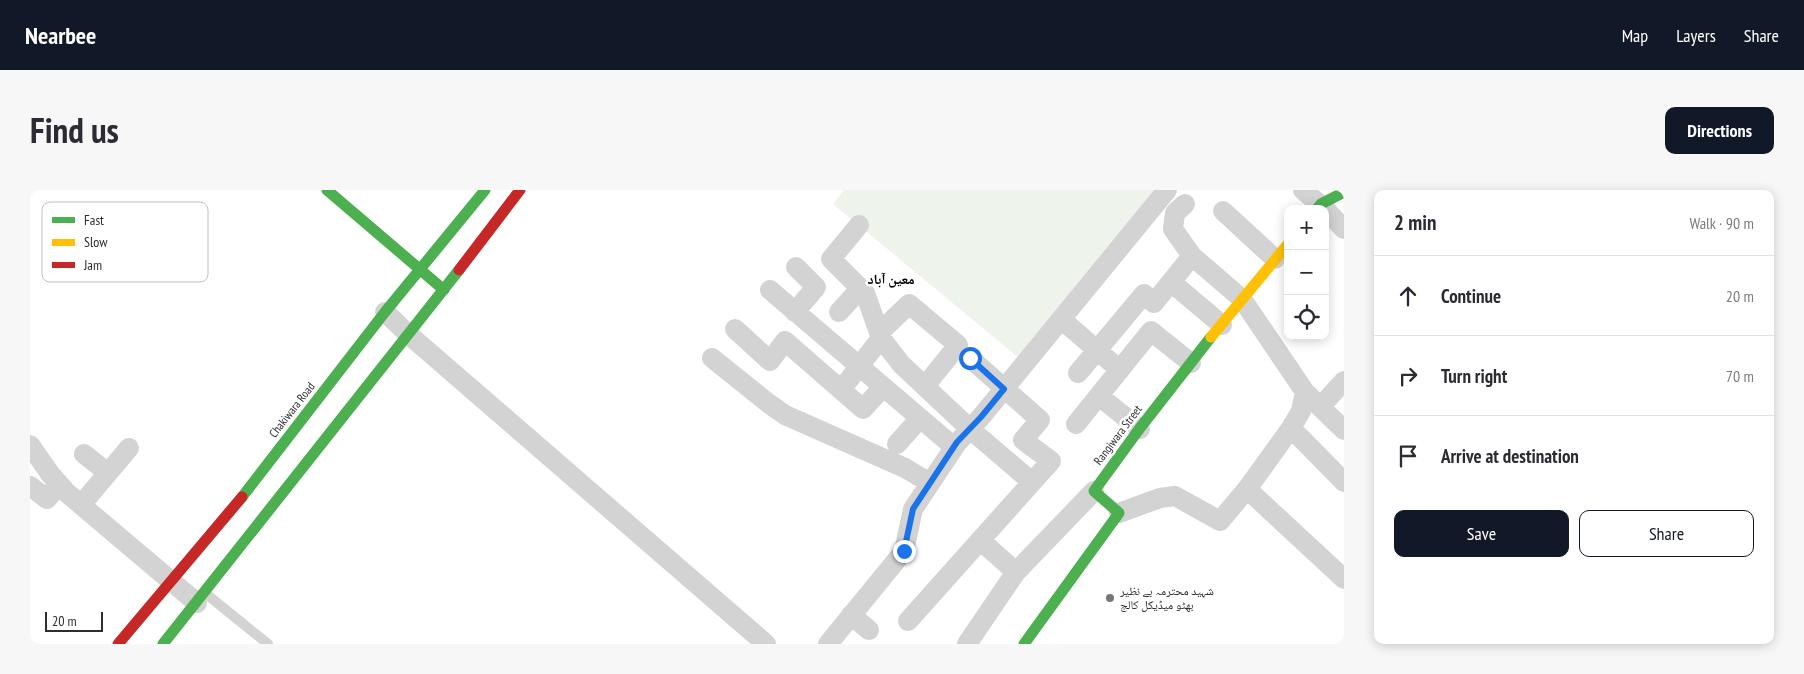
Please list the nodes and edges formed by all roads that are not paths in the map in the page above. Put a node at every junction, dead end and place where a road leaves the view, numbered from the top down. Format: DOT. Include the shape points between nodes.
graph roads {
  1 [pos="327,190"];
  2 [pos="485,190"];
  3 [pos="520,190"];
  4 [pos="1167,190"];
  5 [pos="1303,190"];
  6 [pos="1344,192"];
  7 [pos="1185,204"];
  8 [pos="1319,205"];
  9 [pos="1326,205"];
  10 [pos="1223,211"];
  11 [pos="1329,215"];
  12 [pos="859,225"];
  13 [pos="1344,229"];
  14 [pos="1282,251"];
  15 [pos="1192,256"];
  16 [pos="796,267"];
  17 [pos="422,269"];
  18 [pos="1171,282"];
  19 [pos="860,289"];
  20 [pos="444,290"];
  21 [pos="770,290"];
  22 [pos="1242,299"];
  23 [pos="385,312"];
  24 [pos="795,312"];
  25 [pos="839,312"];
  26 [pos="1061,319"];
  27 [pos="1222,325"];
  28 [pos="735,329"];
  29 [pos="408,334"];
  30 [pos="881,335"];
  31 [pos="1097,350"];
  32 [pos="712,358"];
  33 [pos="970,358"];
  34 [pos="1191,363"];
  35 [pos="860,367"];
  36 [pos="1120,370"];
  37 [pos="1078,373"];
  38 [pos="1344,381"];
  39 [pos="925,386"];
  40 [pos="883,387"];
  41 [pos="1004,389"];
  42 [pos="841,390"];
  43 [pos="1306,392"];
  44 [pos="1099,396"];
  45 [pos="1320,407"];
  46 [pos="920,418"];
  47 [pos="1076,424"];
  48 [pos="970,428"];
  49 [pos="1291,428"];
  50 [pos="1140,429"];
  51 [pos="1344,430"];
  52 [pos="896,444"];
  53 [pos="30,445"];
  54 [pos="954,447"];
  55 [pos="129,448"];
  56 [pos="84,454"];
  57 [pos="108,472"];
  58 [pos="1032,482"];
  59 [pos="1344,482"];
  60 [pos="930,483"];
  61 [pos="59,484"];
  62 [pos="31,488"];
  63 [pos="1247,489"];
  64 [pos="1094,491"];
  65 [pos="81,505"];
  66 [pos="1119,513"];
  67 [pos="980,540"];
  68 [pos="1016,572"];
  69 [pos="1344,579"];
  70 [pos="171,582"];
  71 [pos="201,598"];
  72 [pos="851,615"];
  73 [pos="908,621"];
  74 [pos="869,630"];
  75 [pos="118,644"];
  76 [pos="163,644"];
  77 [pos="268,644"];
  78 [pos="766,644"];
  79 [pos="828,644"];
  80 [pos="967,644"];
  81 [pos="1024,644"];
  1 -- 17 [label="main road"];
  2 -- 17 [label="main road, Chakiwara Road"];
  3 -- 20 [label="main road"];
  4 -- 26 [label="street"];
  5 -- 8 [label="street"];
  6 -- 9 [label="main road"];
  7 -- 15 [label="street" via="1176,214 1173,230"];
  10 -- 14 [label="street"];
  11 -- 13 [label="street"];
  12 -- 19 [label="street" via="831,259"];
  14 -- 22 [label="main road, Rangiwara Street"];
  15 -- 18 [label="street"];
  15 -- 22 [label="street"];
  16 -- 24 [label="street" via="816,288"];
  17 -- 20 [label="main road"];
  17 -- 23 [label="main road, Chakiwara Road"];
  18 -- 27 [label="street"];
  18 -- 31 [label="street" via="1154,303 1144,294"];
  19 -- 25 [label="street"];
  19 -- 30 [label="street"];
  20 -- 29 [label="main road"];
  21 -- 24 [label="street"];
  22 -- 27 [label="main road, Rangiwara Street"];
  22 -- 43 [label="street"];
  23 -- 29 [label="street"];
  23 -- 70 [label="main road, Chakiwara Road" via="236,505"];
  24 -- 35 [label="street"];
  26 -- 31 [label="street"];
  26 -- 41 [label="street"];
  27 -- 34 [label="main road, Rangiwara Street"];
  28 -- 42 [label="street" via="770,361 785,341"];
  29 -- 71 [label="main road"];
  29 -- 78 [label="street"];
  30 -- 35 [label="street"];
  30 -- 39 [label="street" via="901,364"];
  30 -- 39 [label="street" via="909,304 958,345"];
  31 -- 36 [label="street"];
  31 -- 37 [label="street"];
  32 -- 60 [label="street" via="785,414 905,468"];
  33 -- 41 [label="street"];
  34 -- 36 [label="street" via="1151,331"];
  34 -- 50 [label="main road, Rangiwara Street"];
  35 -- 40 [label="street"];
  35 -- 42 [label="street"];
  36 -- 44 [label="street"];
  38 -- 45 [label="street"];
  39 -- 48 [label="street"];
  40 -- 42 [label="street" via="862,410"];
  40 -- 46 [label="street"];
  41 -- 48 [label="street"];
  41 -- 58 [label="street" via="1040,420 1023,440 1052,461"];
  43 -- 45 [label="street"];
  43 -- 49 [label="street" via="1301,412"];
  44 -- 47 [label="street"];
  44 -- 50 [label="street"];
  45 -- 51 [label="street"];
  46 -- 52 [label="street"];
  46 -- 54 [label="street"];
  48 -- 54 [label="street"];
  48 -- 58 [label="street"];
  49 -- 59 [label="street"];
  49 -- 63 [label="street"];
  50 -- 64 [label="main road, Rangiwara Street"];
  53 -- 61 [label="street"];
  54 -- 60 [label="street"];
  55 -- 57 [label="street"];
  56 -- 57 [label="street"];
  57 -- 65 [label="street"];
  58 -- 67 [label="street"];
  60 -- 72 [label="street" via="913,509 904,551"];
  61 -- 62 [label="street" via="46,499"];
  61 -- 65 [label="street"];
  63 -- 66 [label="street" via="1220,521 1175,496"];
  63 -- 69 [label="street"];
  64 -- 66 [label="main road"];
  64 -- 68 [label="street"];
  65 -- 70 [label="street"];
  66 -- 81 [label="main road"];
  67 -- 68 [label="street"];
  67 -- 73 [label="street"];
  68 -- 80 [label="street"];
  70 -- 71 [label="street"];
  70 -- 75 [label="main road, Chakiwara Road"];
  71 -- 76 [label="main road"];
  71 -- 77 [label="lane"];
  72 -- 74 [label="street"];
  72 -- 79 [label="street"];
}
